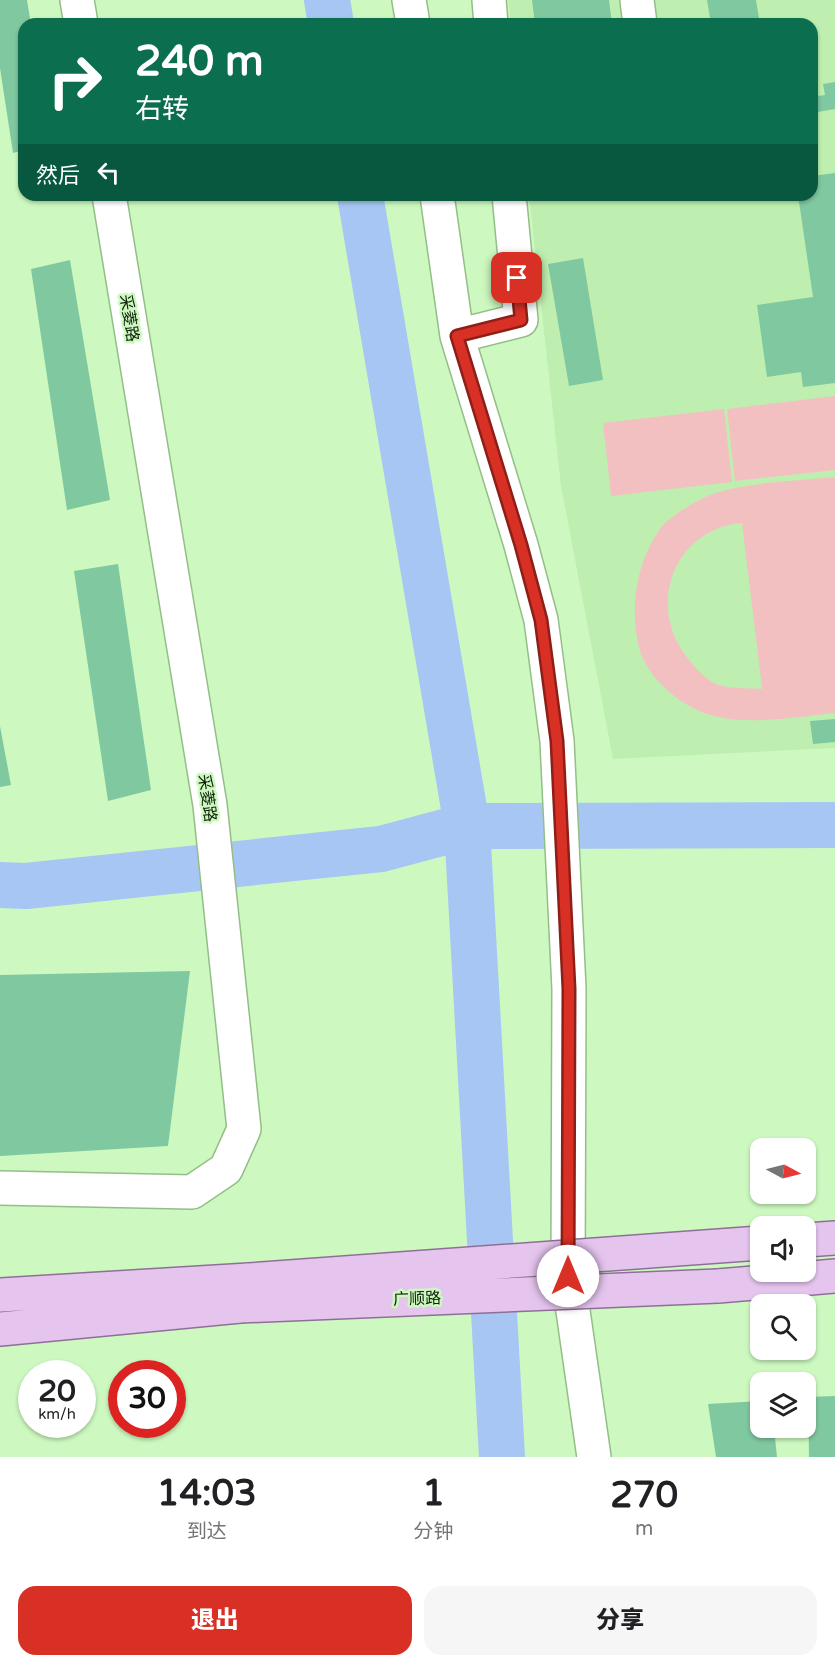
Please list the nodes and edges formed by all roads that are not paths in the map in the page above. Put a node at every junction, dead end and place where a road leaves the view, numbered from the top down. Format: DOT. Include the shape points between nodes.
graph roads {
  1 [pos="78,0"];
  2 [pos="409,0"];
  3 [pos="489,0"];
  4 [pos="637,0"];
  5 [pos="80,18"];
  6 [pos="412,18"];
  7 [pos="490,18"];
  8 [pos="639,18"];
  9 [pos="111,201"];
  10 [pos="438,201"];
  11 [pos="510,201"];
  12 [pos="457,336"];
  13 [pos="0,1188"];
  14 [pos="835,1238"];
  15 [pos="816,1239"];
  16 [pos="750,1244"];
  17 [pos="835,1276"];
  18 [pos="245,1293"];
  19 [pos="0,1295"];
  20 [pos="0,1329"];
  21 [pos="594,1457"];
  1 -- 5 [label="street"];
  2 -- 6 [label="street"];
  3 -- 7 [label="street"];
  4 -- 8 [label="street"];
  9 -- 13 [label="street, 采菱路" via="210,804 244,1129 226,1169 192,1192"];
  10 -- 12 [label="street"];
  11 -- 12 [label="street" via="521,320"];
  12 -- 21 [label="street" via="541,620 557,741 569,989 568,1276"];
  14 -- 15 [label="main road"];
  16 -- 18 [label="main road, bridge"];
  17 -- 18 [label="main road, 广顺路, bridge" via="718,1286"];
  18 -- 19 [label="main road, 广顺路"];
  18 -- 20 [label="main road, 广顺路"];
}
